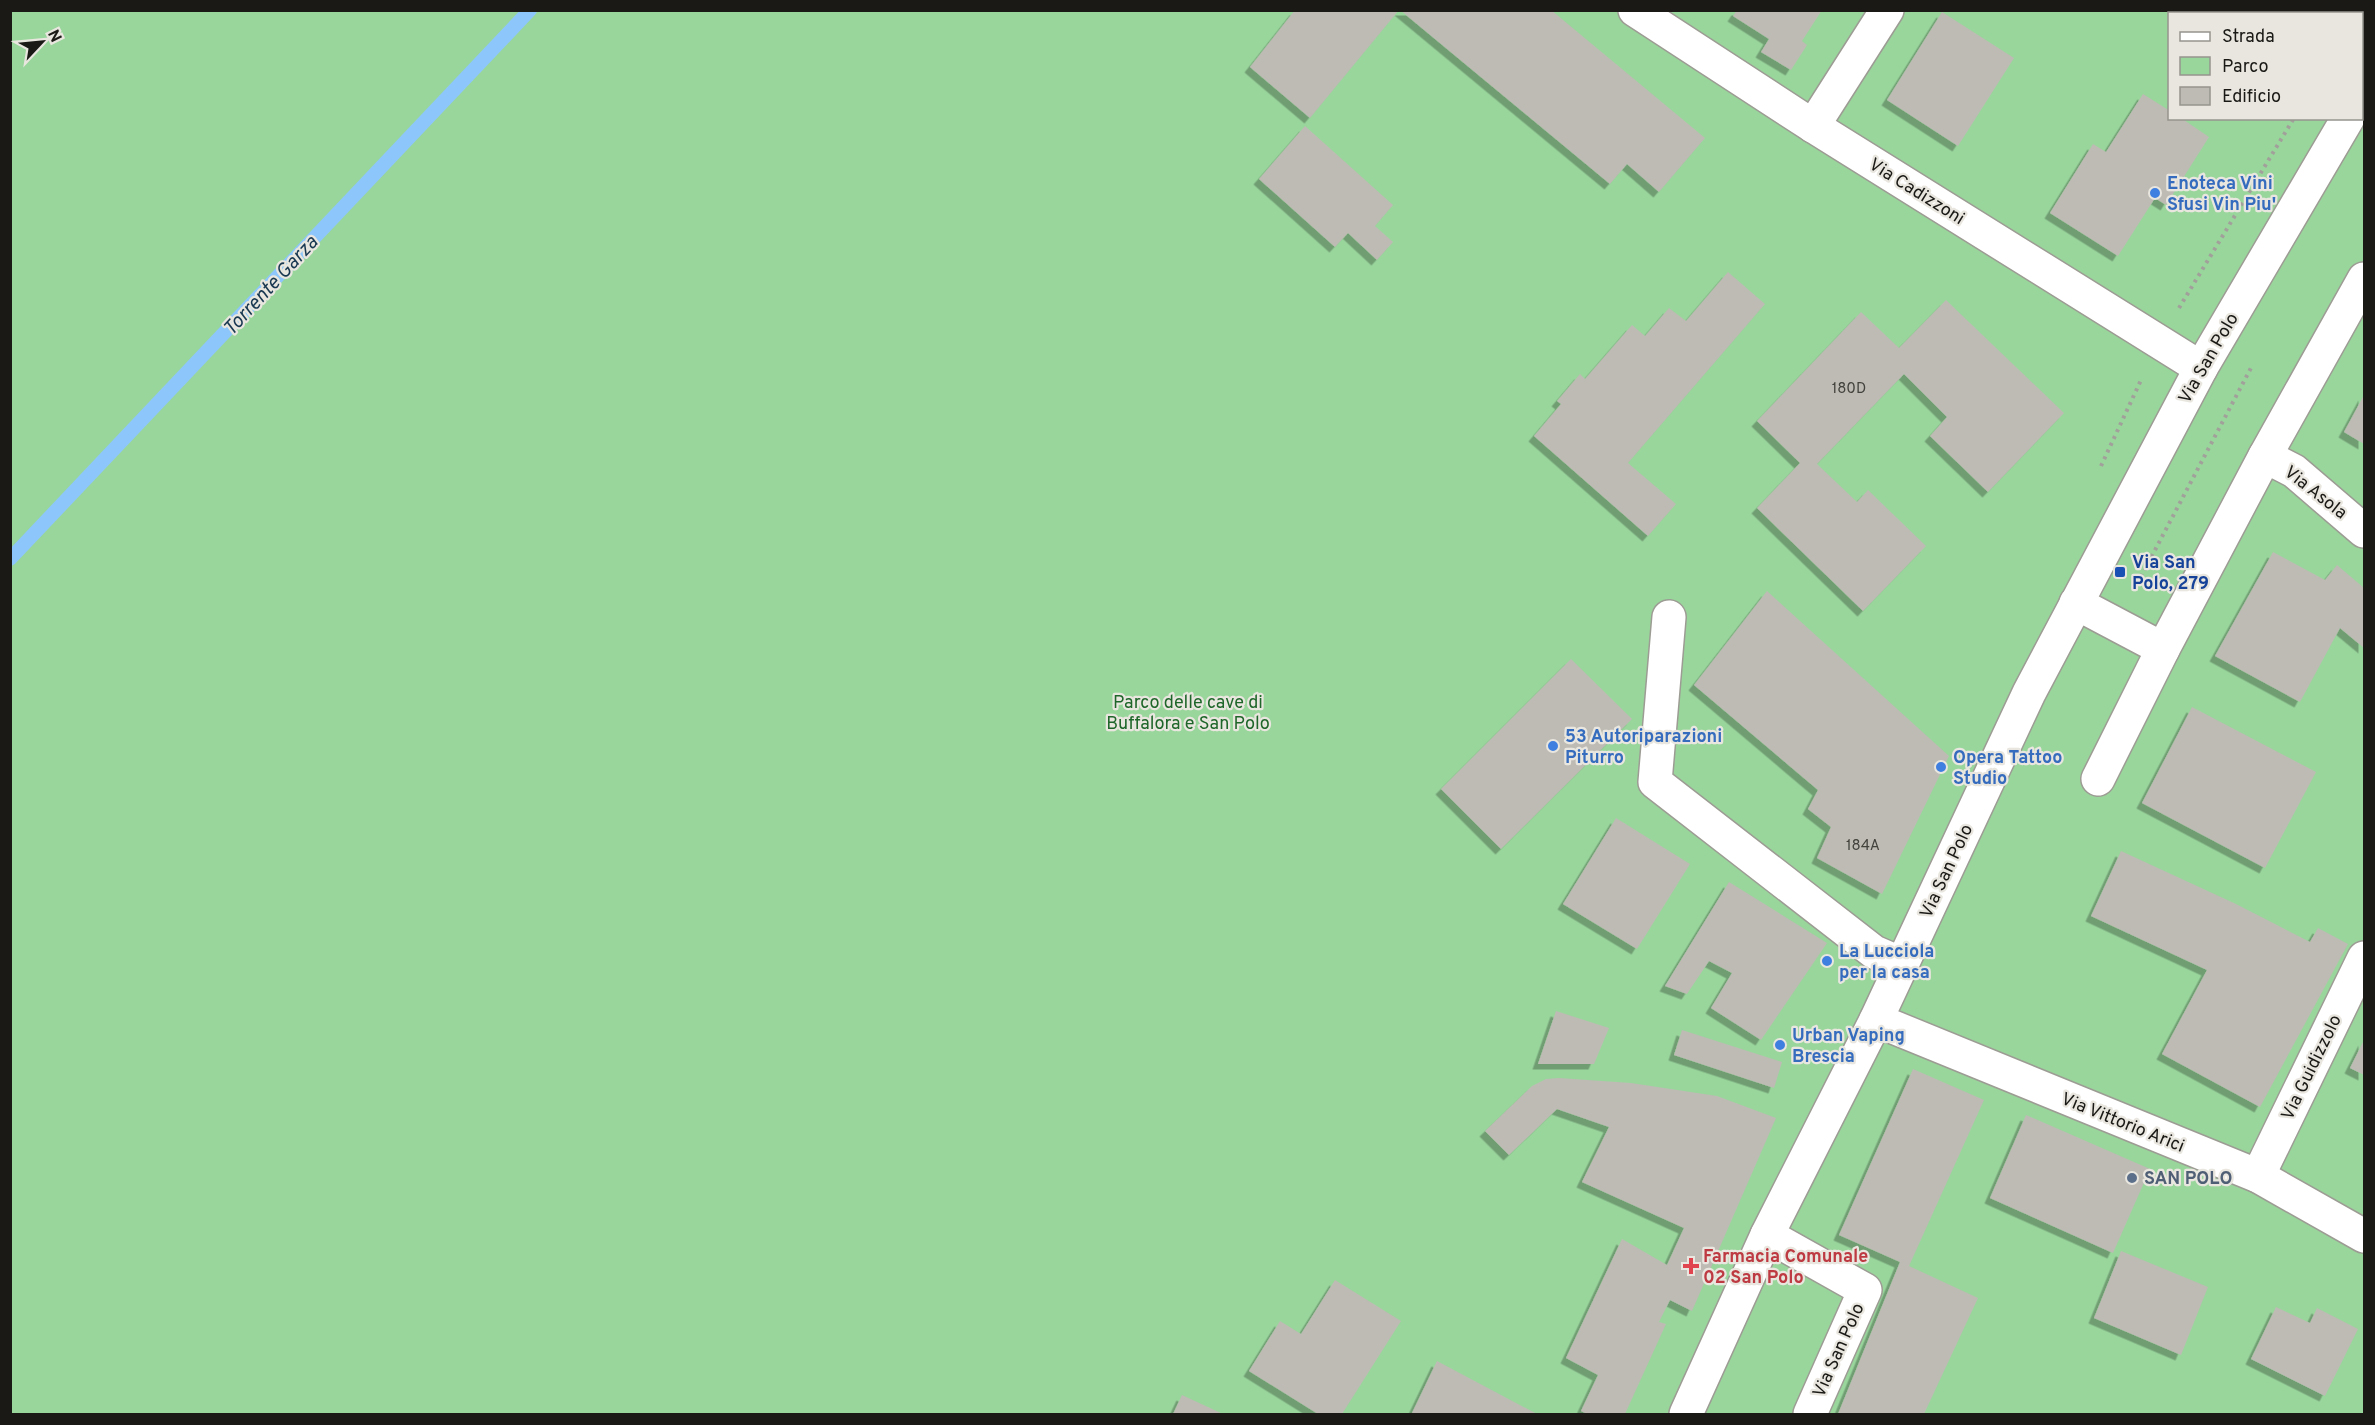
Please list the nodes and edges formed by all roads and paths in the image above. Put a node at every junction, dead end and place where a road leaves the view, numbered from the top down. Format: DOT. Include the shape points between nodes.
graph roads {
  1 [pos="1635,10"];
  2 [pos="1887,10"];
  3 [pos="2347,120"];
  4 [pos="1814,126"];
  5 [pos="2364,279"];
  6 [pos="2252,365"];
  7 [pos="2201,368"];
  8 [pos="2265,456"];
  9 [pos="2364,531"];
  10 [pos="2076,603"];
  11 [pos="1669,617"];
  12 [pos="2116,626"];
  13 [pos="2163,649"];
  14 [pos="2098,779"];
  15 [pos="2364,958"];
  16 [pos="1902,964"];
  17 [pos="1876,1020"];
  18 [pos="2258,1176"];
  19 [pos="1767,1235"];
  20 [pos="2364,1236"];
  21 [pos="1686,1414"];
  22 [pos="1810,1414"];
  1 -- 4 [label="street, Via Cadizzoni"];
  2 -- 4 [label="street"];
  3 -- 7 [label="street, Via San Polo"];
  4 -- 7 [label="street, Via Cadizzoni"];
  5 -- 8 [label="street"];
  6 -- 12 [label="path"];
  7 -- 10 [label="street, Via San Polo"];
  8 -- 9 [label="street, Via Asola" via="2294,471"];
  8 -- 13 [label="street"];
  10 -- 12 [label="street"];
  10 -- 16 [label="street, Via San Polo" via="2029,693"];
  11 -- 16 [label="street" via="1654,782 1874,952"];
  12 -- 13 [label="street"];
  13 -- 14 [label="street"];
  15 -- 18 [label="street, Via Guidizzolo"];
  16 -- 17 [label="street, Via San Polo"];
  17 -- 18 [label="street, Via Vittorio Arici"];
  17 -- 19 [label="street, Via San Polo"];
  18 -- 20 [label="street, Via Vittorio Arici"];
  19 -- 21 [label="street, Via San Polo"];
  19 -- 22 [label="street, Via San Polo" via="1865,1290"];
}
